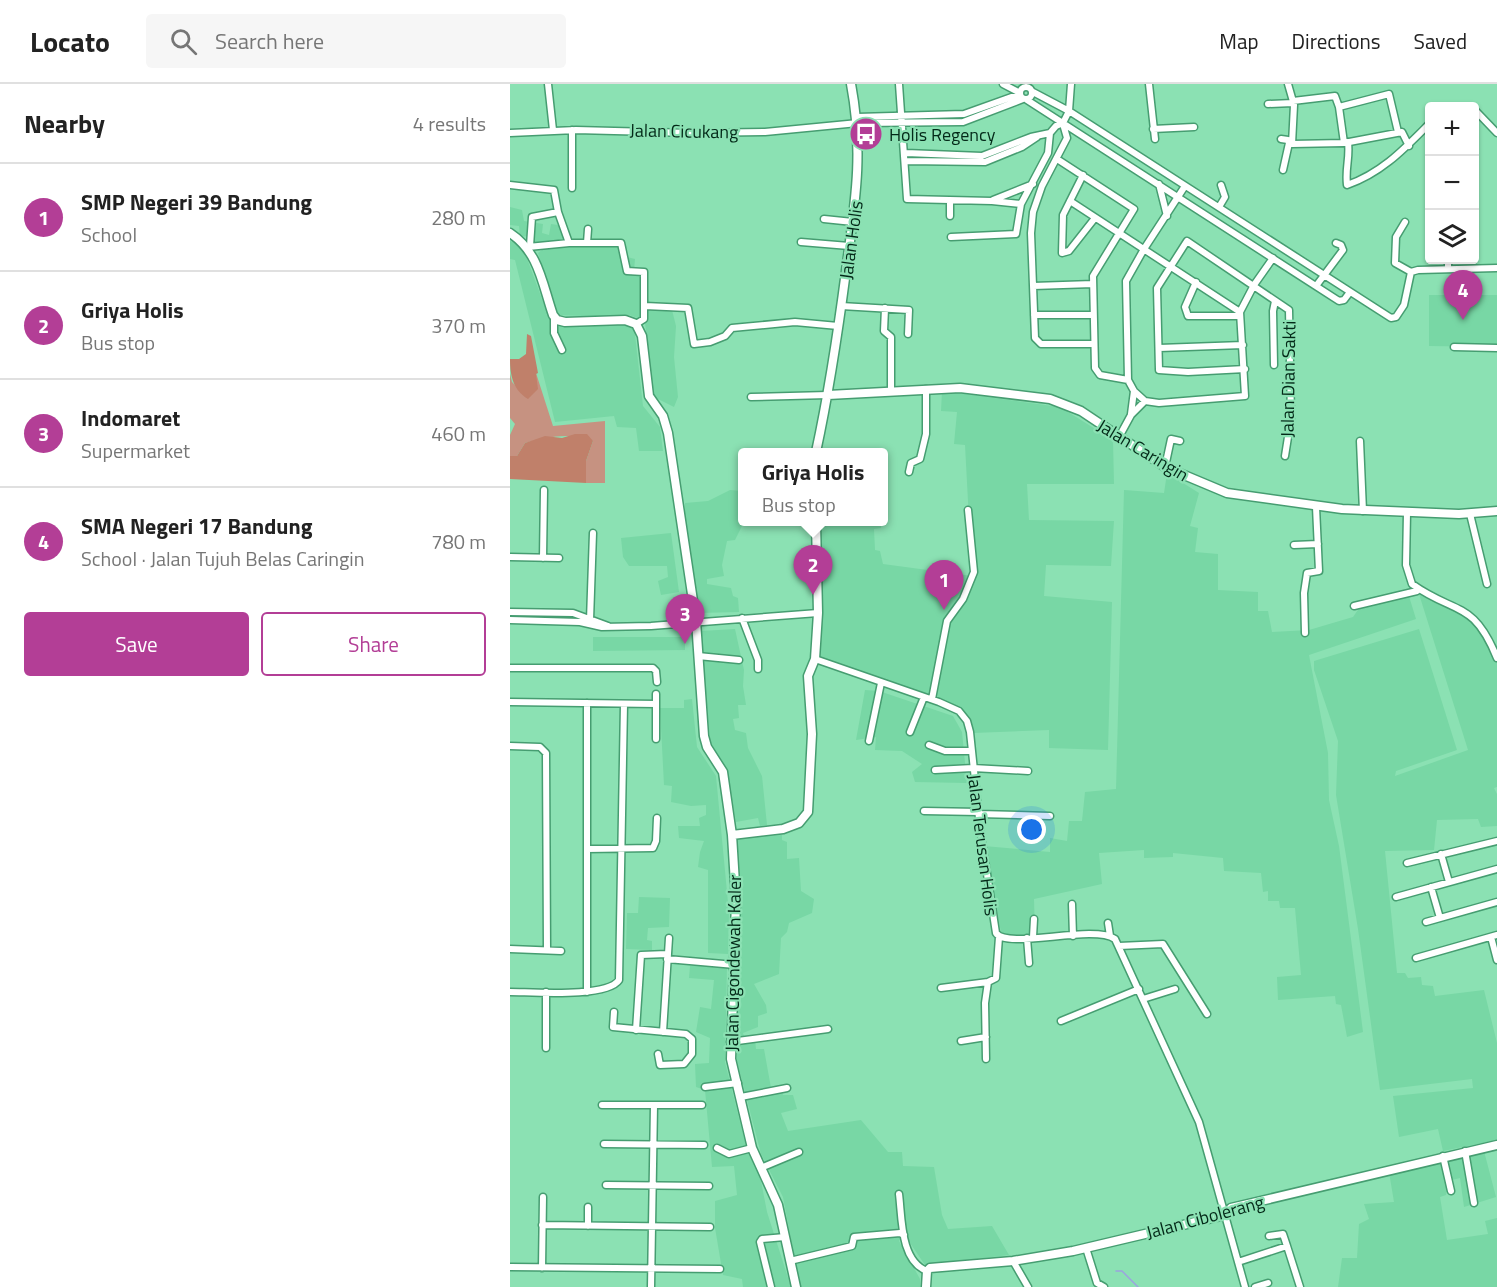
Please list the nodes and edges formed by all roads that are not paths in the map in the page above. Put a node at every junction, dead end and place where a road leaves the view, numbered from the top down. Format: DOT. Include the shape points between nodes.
graph roads {
  1 [pos="548,84"];
  2 [pos="851,84"];
  3 [pos="899,84"];
  4 [pos="1003,84"];
  5 [pos="1071,84"];
  6 [pos="1149,84"];
  7 [pos="1288,84"];
  8 [pos="1022,93"];
  9 [pos="1293,102"];
  10 [pos="1268,104"];
  11 [pos="1339,107"];
  12 [pos="1069,111"];
  13 [pos="1479,114"];
  14 [pos="903,119"];
  15 [pos="858,120"];
  16 [pos="1063,123"];
  17 [pos="1194,127"];
  18 [pos="1425,128"];
  19 [pos="1154,129"];
  20 [pos="553,130"];
  21 [pos="572,130"];
  22 [pos="1398,132"];
  23 [pos="510,133"];
  24 [pos="1050,134"];
  25 [pos="1497,134"];
  26 [pos="1155,139"];
  27 [pos="1281,139"];
  28 [pos="1346,142"];
  29 [pos="1291,143"];
  30 [pos="1409,146"];
  31 [pos="906,157"];
  32 [pos="1057,159"];
  33 [pos="1283,170"];
  34 [pos="1083,175"];
  35 [pos="1033,183"];
  36 [pos="1159,184"];
  37 [pos="510,185"];
  38 [pos="1221,185"];
  39 [pos="1185,186"];
  40 [pos="572,188"];
  41 [pos="1179,197"];
  42 [pos="950,201"];
  43 [pos="992,201"];
  44 [pos="1070,201"];
  45 [pos="1021,204"];
  46 [pos="1219,207"];
  47 [pos="558,212"];
  48 [pos="950,216"];
  49 [pos="1167,216"];
  50 [pos="1095,218"];
  51 [pos="824,219"];
  52 [pos="853,222"];
  53 [pos="1405,222"];
  54 [pos="588,229"];
  55 [pos="1119,232"];
  56 [pos="510,233"];
  57 [pos="951,237"];
  58 [pos="801,242"];
  59 [pos="569,243"];
  60 [pos="587,243"];
  61 [pos="1336,243"];
  62 [pos="849,246"];
  63 [pos="529,247"];
  64 [pos="1144,249"];
  65 [pos="1273,258"];
  66 [pos="1448,264"];
  67 [pos="1171,265"];
  68 [pos="1497,268"];
  69 [pos="1448,269"];
  70 [pos="1411,272"];
  71 [pos="1326,275"];
  72 [pos="1196,282"];
  73 [pos="1093,284"];
  74 [pos="1254,285"];
  75 [pos="1033,286"];
  76 [pos="1316,286"];
  77 [pos="1350,292"];
  78 [pos="1275,301"];
  79 [pos="645,306"];
  80 [pos="841,306"];
  81 [pos="885,308"];
  82 [pos="1240,314"];
  83 [pos="1034,315"];
  84 [pos="1093,315"];
  85 [pos="554,318"];
  86 [pos="636,324"];
  87 [pos="838,326"];
  88 [pos="908,334"];
  89 [pos="1094,344"];
  90 [pos="1243,345"];
  91 [pos="1454,347"];
  92 [pos="1158,348"];
  93 [pos="1497,348"];
  94 [pos="562,350"];
  95 [pos="1274,365"];
  96 [pos="1245,369"];
  97 [pos="1128,380"];
  98 [pos="926,389"];
  99 [pos="891,391"];
  100 [pos="1134,392"];
  101 [pos="828,395"];
  102 [pos="751,397"];
  103 [pos="1145,401"];
  104 [pos="1131,415"];
  105 [pos="1119,437"];
  106 [pos="1180,441"];
  107 [pos="1360,441"];
  108 [pos="817,448"];
  109 [pos="1285,456"];
  110 [pos="1166,467"];
  111 [pos="909,472"];
  112 [pos="544,490"];
  113 [pos="1316,507"];
  114 [pos="968,510"];
  115 [pos="1363,511"];
  116 [pos="1497,511"];
  117 [pos="1407,513"];
  118 [pos="1470,514"];
  119 [pos="816,526"];
  120 [pos="593,533"];
  121 [pos="1318,544"];
  122 [pos="1294,545"];
  123 [pos="510,557"];
  124 [pos="543,558"];
  125 [pos="559,558"];
  126 [pos="1487,584"];
  127 [pos="1417,591"];
  128 [pos="1354,606"];
  129 [pos="510,612"];
  130 [pos="818,613"];
  131 [pos="742,618"];
  132 [pos="510,620"];
  133 [pos="590,620"];
  134 [pos="696,621"];
  135 [pos="1305,633"];
  136 [pos="698,656"];
  137 [pos="1497,658"];
  138 [pos="815,659"];
  139 [pos="740,660"];
  140 [pos="510,668"];
  141 [pos="758,669"];
  142 [pos="657,682"];
  143 [pos="881,683"];
  144 [pos="656,694"];
  145 [pos="924,697"];
  146 [pos="932,699"];
  147 [pos="510,702"];
  148 [pos="587,703"];
  149 [pos="624,704"];
  150 [pos="656,704"];
  151 [pos="910,732"];
  152 [pos="656,739"];
  153 [pos="869,741"];
  154 [pos="929,745"];
  155 [pos="510,746"];
  156 [pos="972,752"];
  157 [pos="973,768"];
  158 [pos="935,770"];
  159 [pos="1028,771"];
  160 [pos="924,811"];
  161 [pos="979,813"];
  162 [pos="1050,816"];
  163 [pos="657,818"];
  164 [pos="732,834"];
  165 [pos="1497,841"];
  166 [pos="587,849"];
  167 [pos="622,849"];
  168 [pos="1441,854"];
  169 [pos="1407,863"];
  170 [pos="1497,869"];
  171 [pos="1449,882"];
  172 [pos="1431,887"];
  173 [pos="1396,897"];
  174 [pos="1497,902"];
  175 [pos="1072,904"];
  176 [pos="1440,918"];
  177 [pos="1034,919"];
  178 [pos="1108,922"];
  179 [pos="1426,922"];
  180 [pos="1073,936"];
  181 [pos="1110,936"];
  182 [pos="1494,936"];
  183 [pos="999,937"];
  184 [pos="669,938"];
  185 [pos="1030,938"];
  186 [pos="1119,946"];
  187 [pos="510,949"];
  188 [pos="546,950"];
  189 [pos="561,951"];
  190 [pos="667,956"];
  191 [pos="1416,958"];
  192 [pos="1497,960"];
  193 [pos="1029,963"];
  194 [pos="735,965"];
  195 [pos="988,982"];
  196 [pos="941,988"];
  197 [pos="1139,989"];
  198 [pos="1174,989"];
  199 [pos="510,992"];
  200 [pos="546,992"];
  201 [pos="587,992"];
  202 [pos="1143,999"];
  203 [pos="614,1012"];
  204 [pos="1207,1014"];
  205 [pos="1061,1021"];
  206 [pos="828,1029"];
  207 [pos="636,1030"];
  208 [pos="663,1032"];
  209 [pos="986,1037"];
  210 [pos="961,1041"];
  211 [pos="730,1042"];
  212 [pos="546,1048"];
  213 [pos="658,1054"];
  214 [pos="986,1059"];
  215 [pos="738,1083"];
  216 [pos="705,1087"];
  217 [pos="787,1088"];
  218 [pos="741,1096"];
  219 [pos="654,1105"];
  220 [pos="702,1105"];
  221 [pos="602,1106"];
  222 [pos="604,1144"];
  223 [pos="653,1144"];
  224 [pos="704,1145"];
  225 [pos="1497,1145"];
  226 [pos="717,1148"];
  227 [pos="753,1148"];
  228 [pos="1465,1151"];
  229 [pos="799,1152"];
  230 [pos="1443,1156"];
  231 [pos="762,1167"];
  232 [pos="606,1185"];
  233 [pos="654,1186"];
  234 [pos="709,1186"];
  235 [pos="1451,1191"];
  236 [pos="899,1194"];
  237 [pos="543,1197"];
  238 [pos="1474,1203"];
  239 [pos="588,1207"];
  240 [pos="1225,1212"];
  241 [pos="542,1225"];
  242 [pos="588,1226"];
  243 [pos="653,1227"];
  244 [pos="710,1227"];
  245 [pos="904,1235"];
  246 [pos="1269,1236"];
  247 [pos="785,1237"];
  248 [pos="1287,1246"];
  249 [pos="1086,1248"];
  250 [pos="1013,1261"];
  251 [pos="790,1262"];
  252 [pos="1238,1262"];
  253 [pos="510,1267"];
  254 [pos="542,1268"];
  255 [pos="652,1268"];
  256 [pos="720,1269"];
  257 [pos="927,1271"];
  258 [pos="1268,1283"];
  259 [pos="651,1287"];
  260 [pos="771,1287"];
  261 [pos="796,1287"];
  262 [pos="926,1287"];
  263 [pos="1028,1287"];
  264 [pos="1104,1287"];
  265 [pos="1245,1287"];
  266 [pos="1255,1287"];
  267 [pos="1300,1287"];
  1 -- 20 [label="street"];
  2 -- 15 [label="main road, Jalan Holis"];
  3 -- 14 [label="street"];
  4 -- 8 [label="street"];
  5 -- 12 [label="street"];
  6 -- 19 [label="street"];
  7 -- 9 [label="street"];
  8 -- 12 [label="street" via="1030,88"];
  8 -- 14 [label="street, Jalan Cicukang" via="968,121"];
  8 -- 16 [label="street"];
  9 -- 10 [label="street"];
  9 -- 11 [label="street" via="1335,96"];
  9 -- 29 [label="street"];
  11 -- 22 [label="street" via="1389,94"];
  11 -- 28 [label="street"];
  12 -- 16 [label="street"];
  12 -- 39 [label="street"];
  13 -- 25 [label="street"];
  14 -- 15 [label="street, Jalan Cicukang"];
  14 -- 31 [label="street"];
  15 -- 21 [label="street, Jalan Cicukang" via="765,132"];
  15 -- 52 [label="main road, Jalan Holis" via="858,187"];
  16 -- 24 [label="street"];
  16 -- 32 [label="street" via="1067,138"];
  16 -- 36 [label="street"];
  17 -- 19 [label="street"];
  18 -- 30 [label="street"];
  19 -- 26 [label="street"];
  20 -- 21 [label="street, Jalan Cicukang"];
  20 -- 23 [label="street, Jalan Cicukang"];
  21 -- 40 [label="street"];
  22 -- 28 [label="street"];
  22 -- 30 [label="street" via="1402,132"];
  24 -- 31 [label="street" via="989,157"];
  24 -- 35 [label="street" via="1048,153"];
  27 -- 29 [label="street"];
  28 -- 29 [label="street"];
  28 -- 30 [label="street" via="1350,158 1345,168 1347,184 1377,170"];
  29 -- 33 [label="street"];
  31 -- 42 [label="street" via="908,200"];
  32 -- 34 [label="street"];
  32 -- 75 [label="street" via="1033,212"];
  34 -- 44 [label="street"];
  34 -- 55 [label="street" via="1134,208"];
  35 -- 43 [label="street"];
  35 -- 45 [label="street"];
  36 -- 41 [label="street"];
  36 -- 49 [label="street"];
  37 -- 47 [label="street" via="554,190"];
  38 -- 46 [label="street" via="1225,197"];
  39 -- 41 [label="street"];
  39 -- 46 [label="street"];
  41 -- 49 [label="street"];
  41 -- 65 [label="street"];
  42 -- 43 [label="street"];
  42 -- 48 [label="street"];
  43 -- 45 [label="street"];
  44 -- 50 [label="street"];
  44 -- 50 [label="street" via="1060,226 1062,253 1069,251"];
  45 -- 57 [label="street" via="1019,228 1014,235"];
  46 -- 71 [label="street"];
  47 -- 59 [label="street"];
  47 -- 63 [label="street" via="532,217"];
  49 -- 64 [label="street"];
  50 -- 55 [label="street"];
  51 -- 52 [label="street"];
  52 -- 62 [label="main road, Jalan Holis"];
  53 -- 70 [label="street" via="1397,231 1395,263"];
  54 -- 60 [label="street"];
  55 -- 64 [label="street"];
  55 -- 73 [label="street" via="1094,273"];
  56 -- 63 [label="main road"];
  58 -- 62 [label="street"];
  59 -- 60 [label="street"];
  59 -- 63 [label="street"];
  60 -- 79 [label="street" via="623,245 627,271 644,272"];
  61 -- 71 [label="street" via="1343,250"];
  62 -- 80 [label="main road, Jalan Holis"];
  63 -- 85 [label="main road"];
  64 -- 67 [label="street"];
  64 -- 97 [label="street" via="1127,278"];
  65 -- 74 [label="street"];
  65 -- 76 [label="street"];
  66 -- 69 [label="street"];
  67 -- 72 [label="street"];
  67 -- 74 [label="street, Jalan Dian Sakti" via="1185,242 1190,242"];
  67 -- 92 [label="street" via="1157,290"];
  68 -- 69 [label="street"];
  69 -- 70 [label="street"];
  70 -- 77 [label="street" via="1404,305 1394,318"];
  71 -- 76 [label="street"];
  71 -- 77 [label="street"];
  72 -- 82 [label="street"];
  72 -- 82 [label="street" via="1185,308 1188,316"];
  73 -- 75 [label="street"];
  73 -- 84 [label="street"];
  74 -- 78 [label="street, Jalan Dian Sakti"];
  74 -- 82 [label="street"];
  75 -- 83 [label="street"];
  76 -- 77 [label="street" via="1340,301"];
  78 -- 95 [label="street"];
  78 -- 109 [label="street, Jalan Dian Sakti" via="1289,310 1291,417"];
  79 -- 86 [label="street" via="644,319"];
  79 -- 87 [label="street" via="688,308 694,344 725,336 732,328 795,322"];
  80 -- 81 [label="street"];
  80 -- 87 [label="main road, Jalan Holis"];
  81 -- 88 [label="street" via="909,310"];
  81 -- 99 [label="street" via="884,331 891,337"];
  82 -- 90 [label="street"];
  83 -- 84 [label="street"];
  83 -- 89 [label="street" via="1037,343"];
  84 -- 89 [label="street"];
  85 -- 86 [label="main road" via="565,322 627,320"];
  85 -- 94 [label="street" via="554,333"];
  86 -- 134 [label="main road, Jalan Cigondewah Kaler" via="642,336 649,396 663,416 668,433"];
  87 -- 101 [label="main road, Jalan Holis"];
  89 -- 97 [label="street" via="1097,373"];
  90 -- 92 [label="street"];
  90 -- 96 [label="street"];
  91 -- 93 [label="street"];
  92 -- 96 [label="street" via="1161,372"];
  96 -- 103 [label="street" via="1243,397"];
  97 -- 100 [label="street"];
  98 -- 99 [label="main road, Jalan Caringin"];
  98 -- 105 [label="main road, Jalan Caringin" via="963,388 1067,404"];
  98 -- 111 [label="street" via="925,441 920,459 911,463"];
  99 -- 101 [label="main road, Jalan Caringin"];
  100 -- 103 [label="street"];
  100 -- 104 [label="street"];
  101 -- 102 [label="street"];
  101 -- 108 [label="main road, Jalan Holis"];
  103 -- 104 [label="street"];
  104 -- 105 [label="street"];
  105 -- 110 [label="main road, Jalan Caringin"];
  106 -- 110 [label="street" via="1171,439"];
  107 -- 115 [label="street"];
  110 -- 113 [label="main road, Jalan Caringin" via="1227,493"];
  112 -- 124 [label="street"];
  113 -- 115 [label="main road, Jalan Caringin"];
  113 -- 121 [label="street"];
  114 -- 146 [label="street" via="975,572 947,621"];
  115 -- 117 [label="main road, Jalan Caringin"];
  116 -- 118 [label="main road, Jalan Caringin"];
  117 -- 118 [label="main road, Jalan Caringin"];
  117 -- 137 [label="street" via="1406,565 1412,584 1474,617"];
  118 -- 126 [label="street"];
  119 -- 130 [label="main road"];
  120 -- 133 [label="street"];
  121 -- 122 [label="street"];
  121 -- 135 [label="street" via="1319,571 1307,573 1304,591"];
  123 -- 124 [label="street"];
  124 -- 125 [label="street"];
  127 -- 128 [label="street"];
  129 -- 133 [label="street" via="573,613"];
  130 -- 131 [label="street"];
  130 -- 138 [label="main road"];
  131 -- 134 [label="street"];
  131 -- 141 [label="street"];
  132 -- 133 [label="street"];
  133 -- 134 [label="street" via="609,626"];
  134 -- 136 [label="main road, Jalan Cigondewah Kaler"];
  136 -- 139 [label="street"];
  136 -- 164 [label="main road, Jalan Cigondewah Kaler" via="704,736 723,772"];
  138 -- 143 [label="street, Jalan Terusan Holis"];
  138 -- 164 [label="main road" via="808,676 812,735 808,813 799,823 783,829"];
  140 -- 142 [label="street" via="653,668"];
  143 -- 145 [label="street, Jalan Terusan Holis"];
  143 -- 153 [label="street"];
  144 -- 150 [label="street"];
  145 -- 146 [label="street, Jalan Terusan Holis"];
  145 -- 151 [label="street"];
  146 -- 156 [label="street, Jalan Terusan Holis" via="965,716"];
  147 -- 148 [label="street"];
  148 -- 149 [label="street"];
  148 -- 166 [label="street"];
  149 -- 150 [label="street"];
  149 -- 167 [label="street"];
  150 -- 152 [label="street"];
  154 -- 156 [label="street" via="945,751"];
  155 -- 188 [label="street" via="540,747 546,753"];
  156 -- 157 [label="street, Jalan Terusan Holis"];
  157 -- 158 [label="street"];
  157 -- 159 [label="street"];
  157 -- 161 [label="street, Jalan Terusan Holis"];
  160 -- 161 [label="street"];
  161 -- 162 [label="street"];
  161 -- 183 [label="street, Jalan Terusan Holis" via="993,926"];
  163 -- 167 [label="street" via="653,848"];
  164 -- 194 [label="main road, Jalan Cigondewah Kaler"];
  165 -- 168 [label="street"];
  166 -- 167 [label="street"];
  166 -- 201 [label="street"];
  167 -- 201 [label="street" via="619,980 611,987"];
  168 -- 169 [label="street"];
  168 -- 171 [label="street"];
  170 -- 171 [label="street"];
  171 -- 172 [label="street"];
  172 -- 173 [label="street"];
  172 -- 176 [label="street"];
  174 -- 176 [label="street"];
  175 -- 180 [label="street"];
  176 -- 179 [label="street"];
  177 -- 185 [label="street"];
  178 -- 181 [label="street"];
  180 -- 181 [label="street, Jalan Terusan Holis"];
  180 -- 185 [label="street, Jalan Terusan Holis"];
  181 -- 186 [label="street"];
  182 -- 191 [label="street"];
  182 -- 192 [label="street"];
  183 -- 185 [label="street, Jalan Terusan Holis"];
  183 -- 195 [label="street" via="998,974"];
  184 -- 190 [label="street"];
  185 -- 193 [label="street"];
  186 -- 197 [label="street"];
  186 -- 204 [label="street" via="1163,944"];
  187 -- 188 [label="street"];
  188 -- 189 [label="street"];
  190 -- 194 [label="street"];
  190 -- 207 [label="street" via="641,955"];
  190 -- 208 [label="street"];
  194 -- 211 [label="main road, Jalan Cigondewah Kaler"];
  195 -- 196 [label="street"];
  195 -- 209 [label="street"];
  197 -- 202 [label="street"];
  197 -- 205 [label="street"];
  198 -- 202 [label="street"];
  199 -- 200 [label="street"];
  200 -- 201 [label="street"];
  200 -- 212 [label="street"];
  202 -- 240 [label="street" via="1199,1122"];
  203 -- 207 [label="street" via="612,1026"];
  206 -- 211 [label="street"];
  207 -- 208 [label="street"];
  208 -- 213 [label="street" via="690,1036 692,1054 684,1064 663,1065 658,1063"];
  209 -- 210 [label="street"];
  209 -- 214 [label="street"];
  211 -- 215 [label="main road, Jalan Cigondewah Kaler"];
  215 -- 216 [label="street"];
  215 -- 218 [label="main road, Jalan Cigondewah Kaler"];
  217 -- 218 [label="street"];
  218 -- 227 [label="main road, Jalan Cigondewah Kaler"];
  219 -- 220 [label="street"];
  219 -- 221 [label="street"];
  219 -- 223 [label="street"];
  222 -- 223 [label="street"];
  223 -- 224 [label="street"];
  223 -- 233 [label="street"];
  225 -- 228 [label="main road, Jalan Cibolerang"];
  226 -- 227 [label="street" via="729,1154"];
  227 -- 231 [label="main road, Jalan Cigondewah Kaler"];
  228 -- 230 [label="main road, Jalan Cibolerang"];
  228 -- 238 [label="street"];
  229 -- 231 [label="street"];
  230 -- 235 [label="street"];
  230 -- 240 [label="main road, Jalan Cibolerang"];
  231 -- 247 [label="main road, Jalan Cigondewah Kaler" via="778,1205"];
  232 -- 233 [label="street"];
  233 -- 234 [label="street"];
  233 -- 243 [label="street"];
  236 -- 245 [label="street"];
  237 -- 241 [label="street"];
  239 -- 242 [label="street"];
  240 -- 249 [label="main road, Jalan Cibolerang" via="1189,1225"];
  240 -- 252 [label="street"];
  241 -- 242 [label="street"];
  241 -- 254 [label="street"];
  242 -- 243 [label="street"];
  243 -- 244 [label="street"];
  243 -- 255 [label="street"];
  245 -- 251 [label="street" via="854,1237 852,1246"];
  245 -- 257 [label="street" via="915,1263"];
  246 -- 248 [label="street" via="1283,1234"];
  247 -- 251 [label="main road, Jalan Cigondewah Kaler"];
  247 -- 260 [label="street" via="760,1242"];
  248 -- 252 [label="street"];
  248 -- 267 [label="street"];
  249 -- 250 [label="main road, Jalan Cibolerang"];
  249 -- 264 [label="street" via="1097,1282"];
  250 -- 257 [label="main road, Jalan Cibolerang"];
  250 -- 263 [label="street"];
  251 -- 261 [label="main road, Jalan Cigondewah Kaler"];
  252 -- 265 [label="street"];
  253 -- 254 [label="street"];
  254 -- 255 [label="street"];
  255 -- 256 [label="street"];
  255 -- 259 [label="street"];
  257 -- 262 [label="main road"];
  258 -- 266 [label="street"];
}
